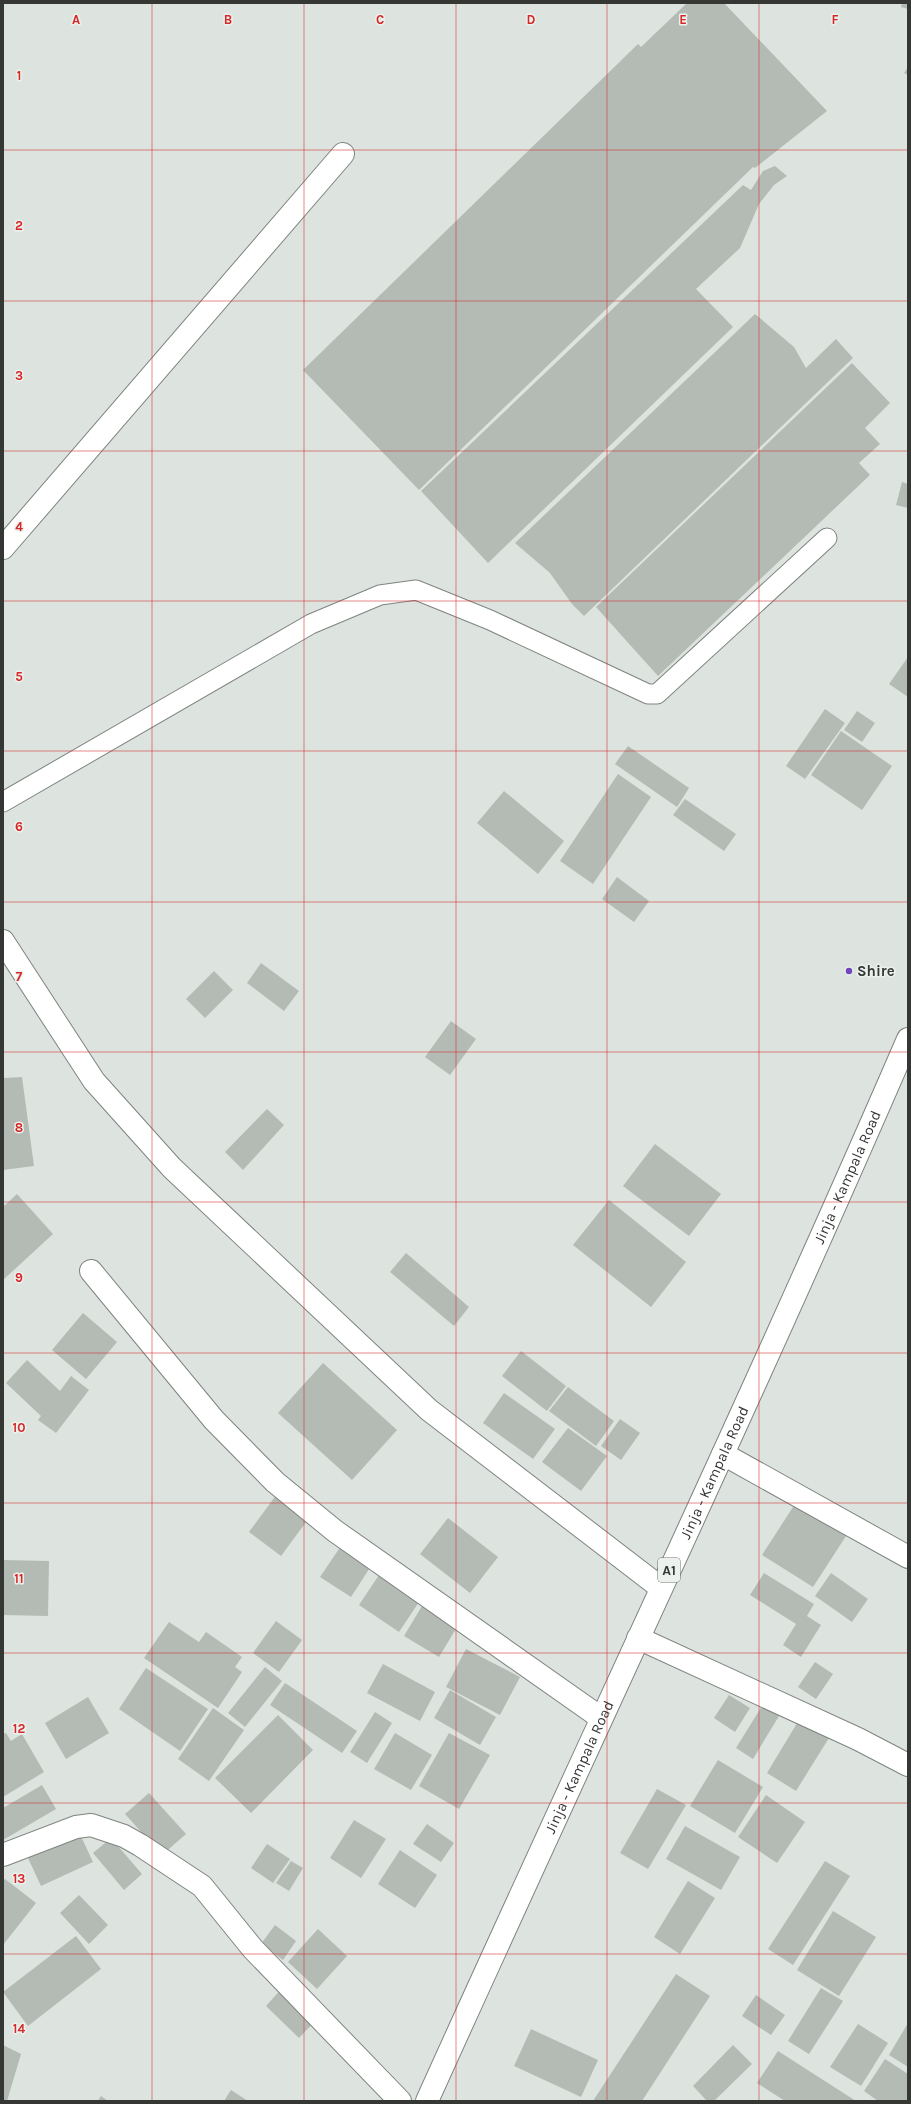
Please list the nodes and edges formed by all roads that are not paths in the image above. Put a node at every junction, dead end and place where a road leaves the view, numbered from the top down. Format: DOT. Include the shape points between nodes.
graph roads {
  1 [pos="343,154"];
  2 [pos="827,538"];
  3 [pos="3,548"];
  4 [pos="3,802"];
  5 [pos="3,941"];
  6 [pos="908,1039"];
  7 [pos="903,1064"];
  8 [pos="91,1271"];
  9 [pos="723,1454"];
  10 [pos="908,1557"];
  11 [pos="661,1588"];
  12 [pos="638,1638"];
  13 [pos="601,1718"];
  14 [pos="908,1765"];
  15 [pos="3,1854"];
  16 [pos="400,2101"];
  17 [pos="428,2101"];
  1 -- 3 [label="main road"];
  2 -- 4 [label="lane" via="656,694 648,694 490,620 416,590 380,596 311,624"];
  5 -- 11 [label="main road" via="94,1080 172,1168 429,1410"];
  6 -- 7 [label="main road, Jinja - Kampala Road / A1"];
  7 -- 9 [label="main road, Jinja - Kampala Road / A1"];
  8 -- 13 [label="main road" via="214,1420 275,1482 335,1531"];
  9 -- 10 [label="main road"];
  9 -- 11 [label="main road, Jinja - Kampala Road / A1"];
  11 -- 12 [label="main road, Jinja - Kampala Road / A1"];
  12 -- 13 [label="main road, Jinja - Kampala Road / A1"];
  12 -- 14 [label="main road" via="858,1739"];
  13 -- 17 [label="main road, Jinja - Kampala Road / A1"];
  15 -- 16 [label="main road" via="76,1827 91,1825 124,1836 140,1845 202,1886 253,1949"];
}
